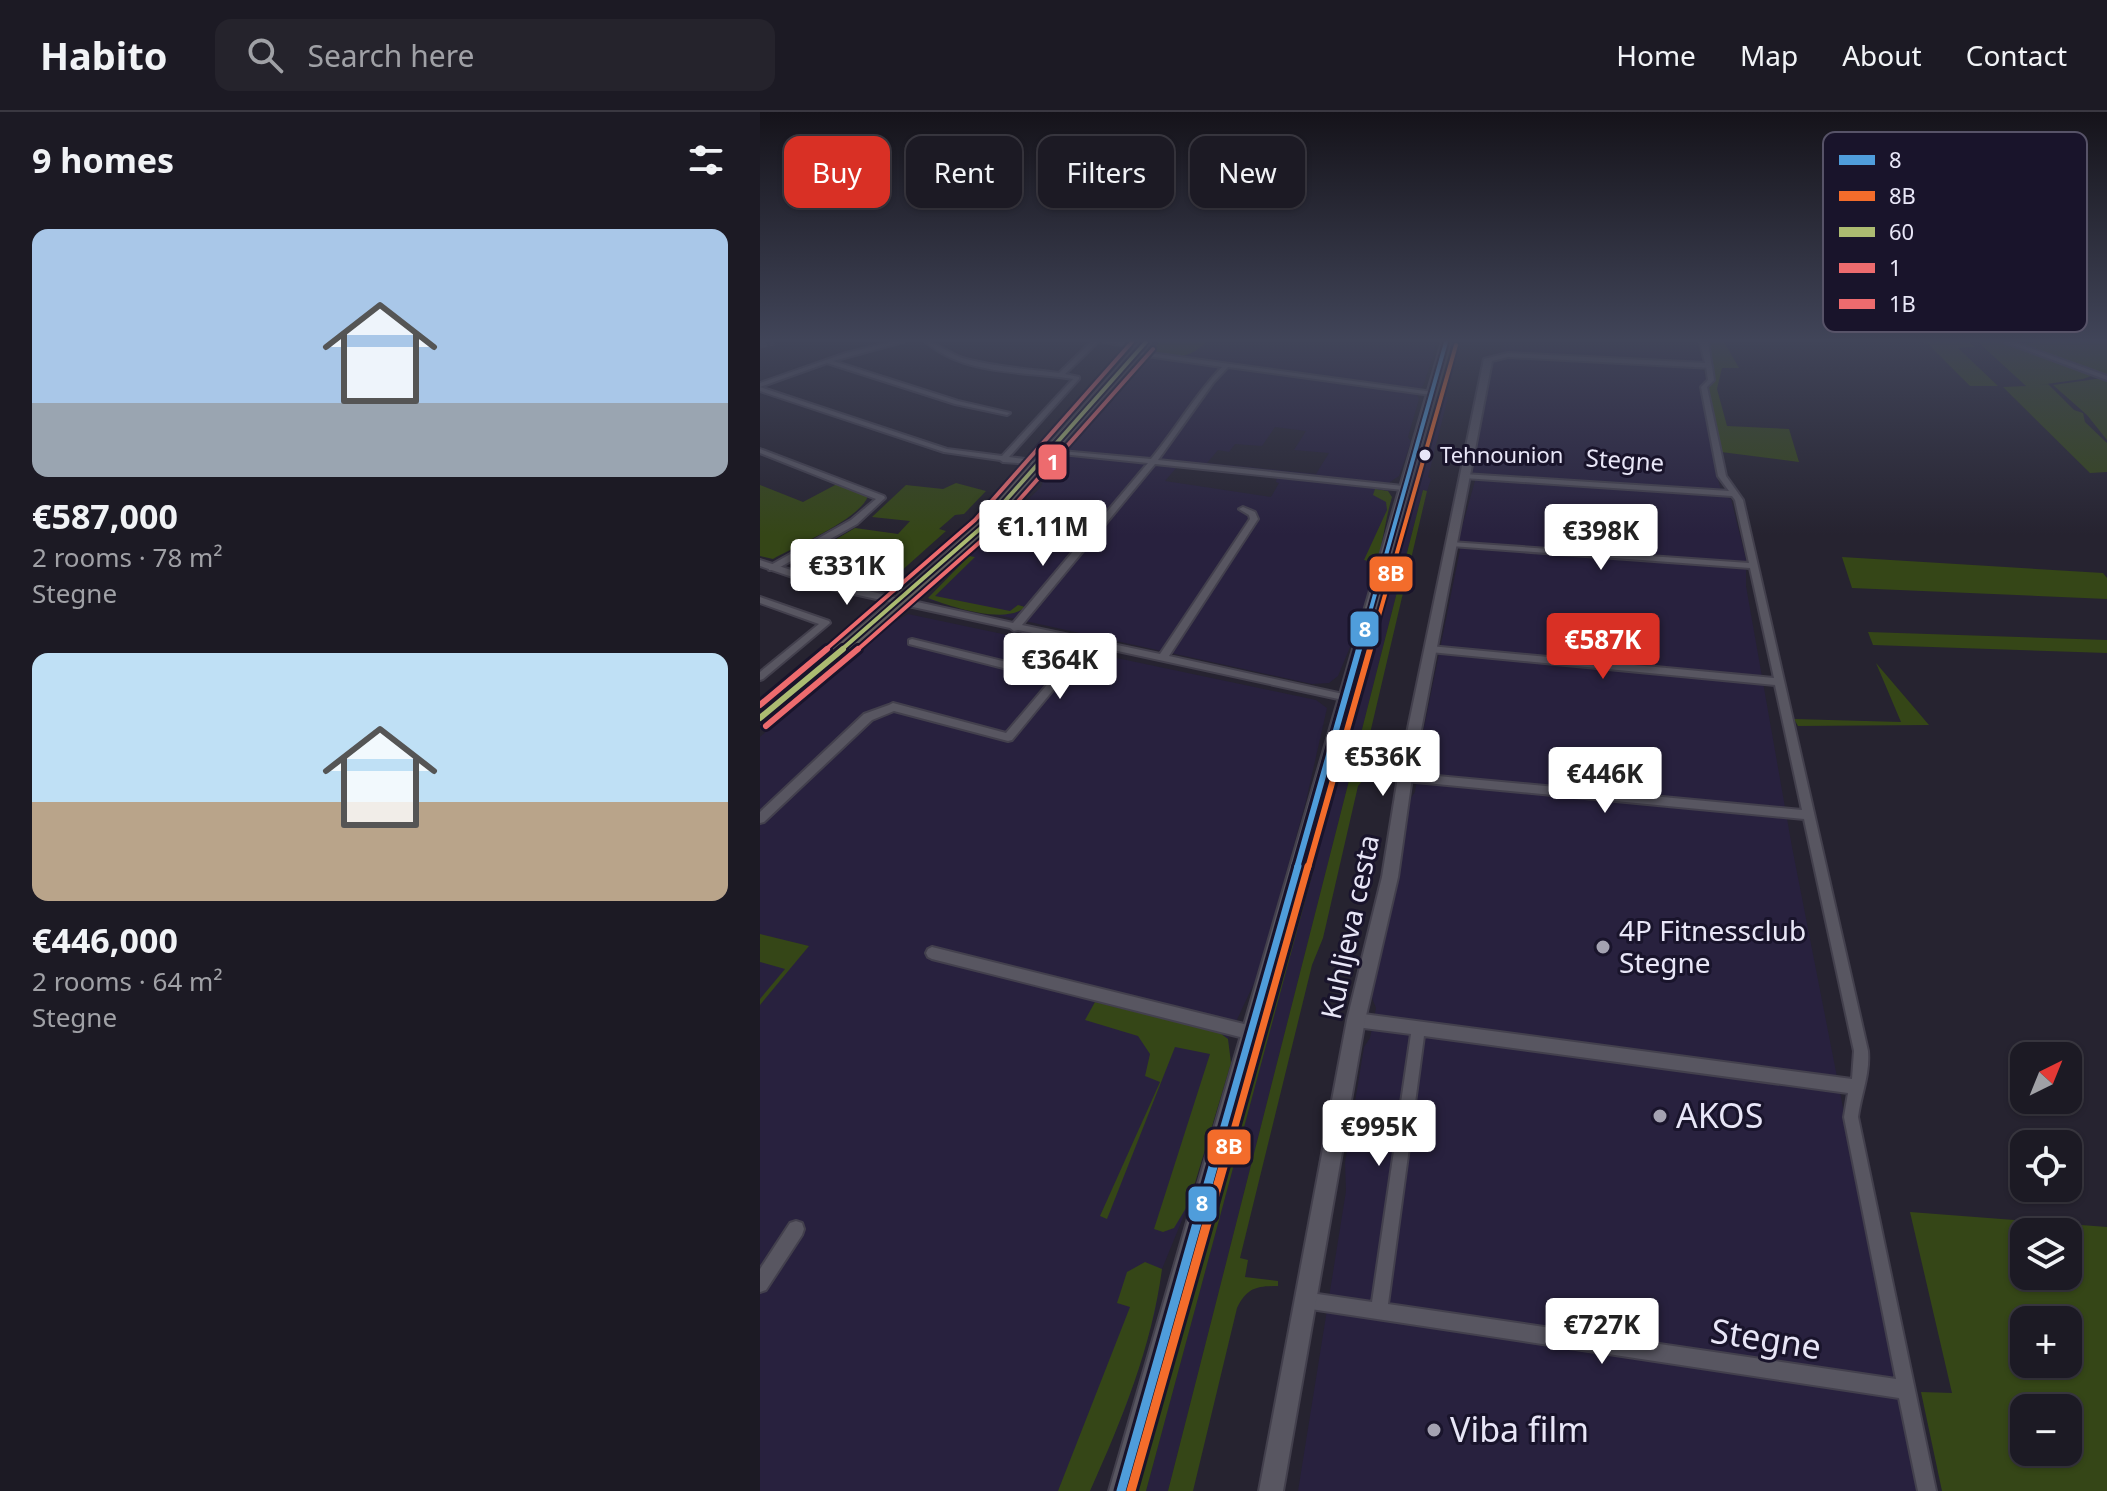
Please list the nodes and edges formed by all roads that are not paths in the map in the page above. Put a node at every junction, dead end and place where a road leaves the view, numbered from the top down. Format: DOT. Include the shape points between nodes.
graph roads {
  1 [pos="814,406"];
  2 [pos="974,406"];
  3 [pos="1053,406"];
  4 [pos="1081,406"];
  5 [pos="1088,406"];
  6 [pos="1193,406"];
  7 [pos="1427,406"];
  8 [pos="1479,406"];
  9 [pos="1708,406"];
  10 [pos="1007,413"];
  11 [pos="760,451"];
  12 [pos="1052,451"];
  13 [pos="1003,460"];
  14 [pos="1154,461"];
  15 [pos="1030,462"];
  16 [pos="1464,476"];
  17 [pos="1403,488"];
  18 [pos="1734,494"];
  19 [pos="1243,509"];
  20 [pos="982,527"];
  21 [pos="1097,529"];
  22 [pos="1451,544"];
  23 [pos="766,566"];
  24 [pos="1753,566"];
  25 [pos="893,599"];
  26 [pos="760,600"];
  27 [pos="1014,628"];
  28 [pos="912,642"];
  29 [pos="1087,643"];
  30 [pos="1430,649"];
  31 [pos="1162,659"];
  32 [pos="760,677"];
  33 [pos="1058,678"];
  34 [pos="1779,682"];
  35 [pos="1343,697"];
  36 [pos="760,703"];
  37 [pos="760,718"];
  38 [pos="1405,777"];
  39 [pos="1809,815"];
  40 [pos="760,819"];
  41 [pos="932,953"];
  42 [pos="1356,1020"];
  43 [pos="1418,1029"];
  44 [pos="1252,1033"];
  45 [pos="1859,1087"];
  46 [pos="796,1229"];
  47 [pos="760,1284"];
  48 [pos="1304,1300"];
  49 [pos="1379,1312"];
  50 [pos="1907,1390"];
  51 [pos="1121,1491"];
  52 [pos="1271,1491"];
  53 [pos="1927,1491"];
  1 -- 13 [label="street" via="913,442"];
  2 -- 10 [label="street"];
  3 -- 13 [label="street"];
  4 -- 15 [label="main road"];
  5 -- 12 [label="main road"];
  6 -- 14 [label="street"];
  7 -- 17 [label="street"];
  8 -- 16 [label="street, Kuhljeva cesta"];
  9 -- 18 [label="street" via="1722,476"];
  11 -- 23 [label="street" via="881,498 854,522"];
  12 -- 14 [label="street"];
  12 -- 20 [label="main road"];
  13 -- 15 [label="street"];
  14 -- 17 [label="street"];
  14 -- 21 [label="street"];
  15 -- 25 [label="main road"];
  16 -- 18 [label="street, Stegne"];
  16 -- 22 [label="street, Kuhljeva cesta"];
  17 -- 35 [label="street"];
  18 -- 24 [label="street"];
  19 -- 31 [label="street" via="1254,519"];
  20 -- 21 [label="street" via="1010,516"];
  20 -- 25 [label="main road"];
  21 -- 27 [label="street"];
  22 -- 24 [label="street"];
  22 -- 30 [label="street, Kuhljeva cesta"];
  23 -- 25 [label="street"];
  24 -- 34 [label="street"];
  25 -- 27 [label="street"];
  25 -- 36 [label="main road"];
  25 -- 37 [label="main road"];
  26 -- 32 [label="street" via="826,623"];
  27 -- 29 [label="street"];
  28 -- 33 [label="street"];
  29 -- 31 [label="street"];
  29 -- 33 [label="street"];
  30 -- 34 [label="street"];
  30 -- 38 [label="street, Kuhljeva cesta"];
  31 -- 35 [label="street"];
  33 -- 40 [label="street" via="1008,737 884,709 868,717"];
  34 -- 39 [label="street"];
  35 -- 44 [label="street"];
  38 -- 39 [label="street"];
  38 -- 42 [label="street, Kuhljeva cesta" via="1390,877"];
  39 -- 45 [label="street" via="1861,1051"];
  41 -- 44 [label="street"];
  42 -- 43 [label="street"];
  42 -- 48 [label="street, Kuhljeva cesta"];
  43 -- 45 [label="street"];
  43 -- 49 [label="street"];
  44 -- 51 [label="street"];
  45 -- 50 [label="street" via="1851,1117"];
  46 -- 47 [label="street"];
  48 -- 49 [label="street, Stegne"];
  48 -- 52 [label="street, Kuhljeva cesta"];
  49 -- 50 [label="street, Stegne"];
  50 -- 53 [label="street"];
}
